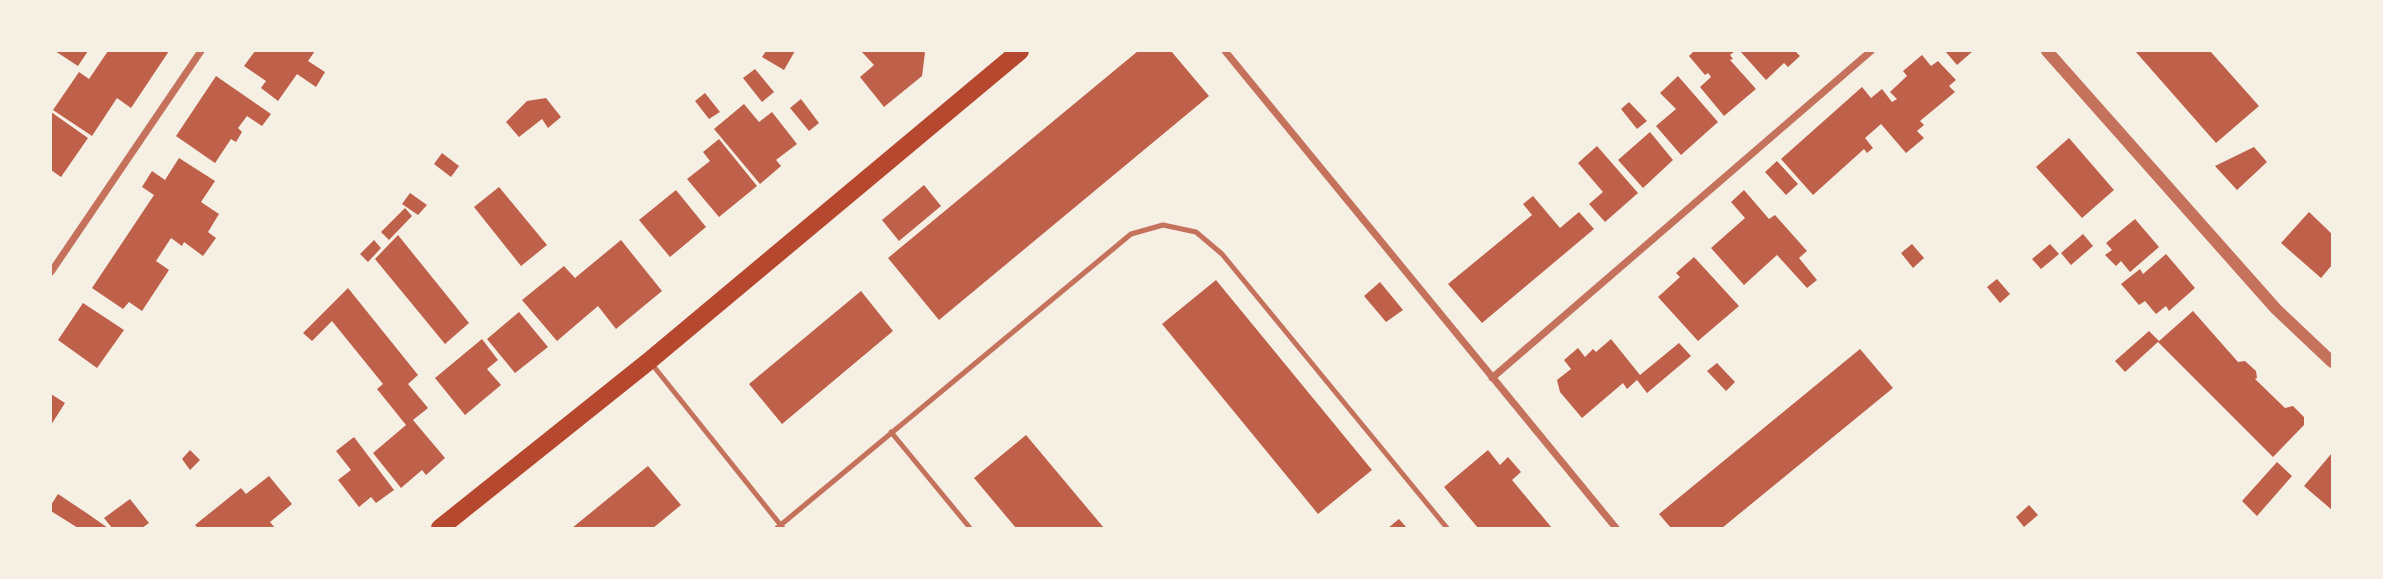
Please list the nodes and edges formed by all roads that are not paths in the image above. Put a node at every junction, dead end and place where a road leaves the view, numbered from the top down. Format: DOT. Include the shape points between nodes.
graph roads {
  1 [pos="201,51"];
  2 [pos="1224,51"];
  3 [pos="1871,51"];
  4 [pos="2047,51"];
  5 [pos="1011,53"];
  6 [pos="51,272"];
  7 [pos="649,361"];
  8 [pos="2332,362"];
  9 [pos="1492,378"];
  10 [pos="891,432"];
  11 [pos="780,527"];
  12 [pos="440,528"];
  13 [pos="970,528"];
  14 [pos="1447,528"];
  15 [pos="1616,528"];
  1 -- 6 [label="street"];
  2 -- 9 [label="street"];
  3 -- 9 [label="street"];
  4 -- 8 [label="street" via="2276,309"];
  5 -- 7 [label="main road"];
  7 -- 11 [label="lane"];
  7 -- 12 [label="main road"];
  9 -- 15 [label="street"];
  10 -- 11 [label="lane"];
  10 -- 13 [label="lane"];
  10 -- 14 [label="lane" via="1131,234 1163,225 1196,233 1222,254"];
}
